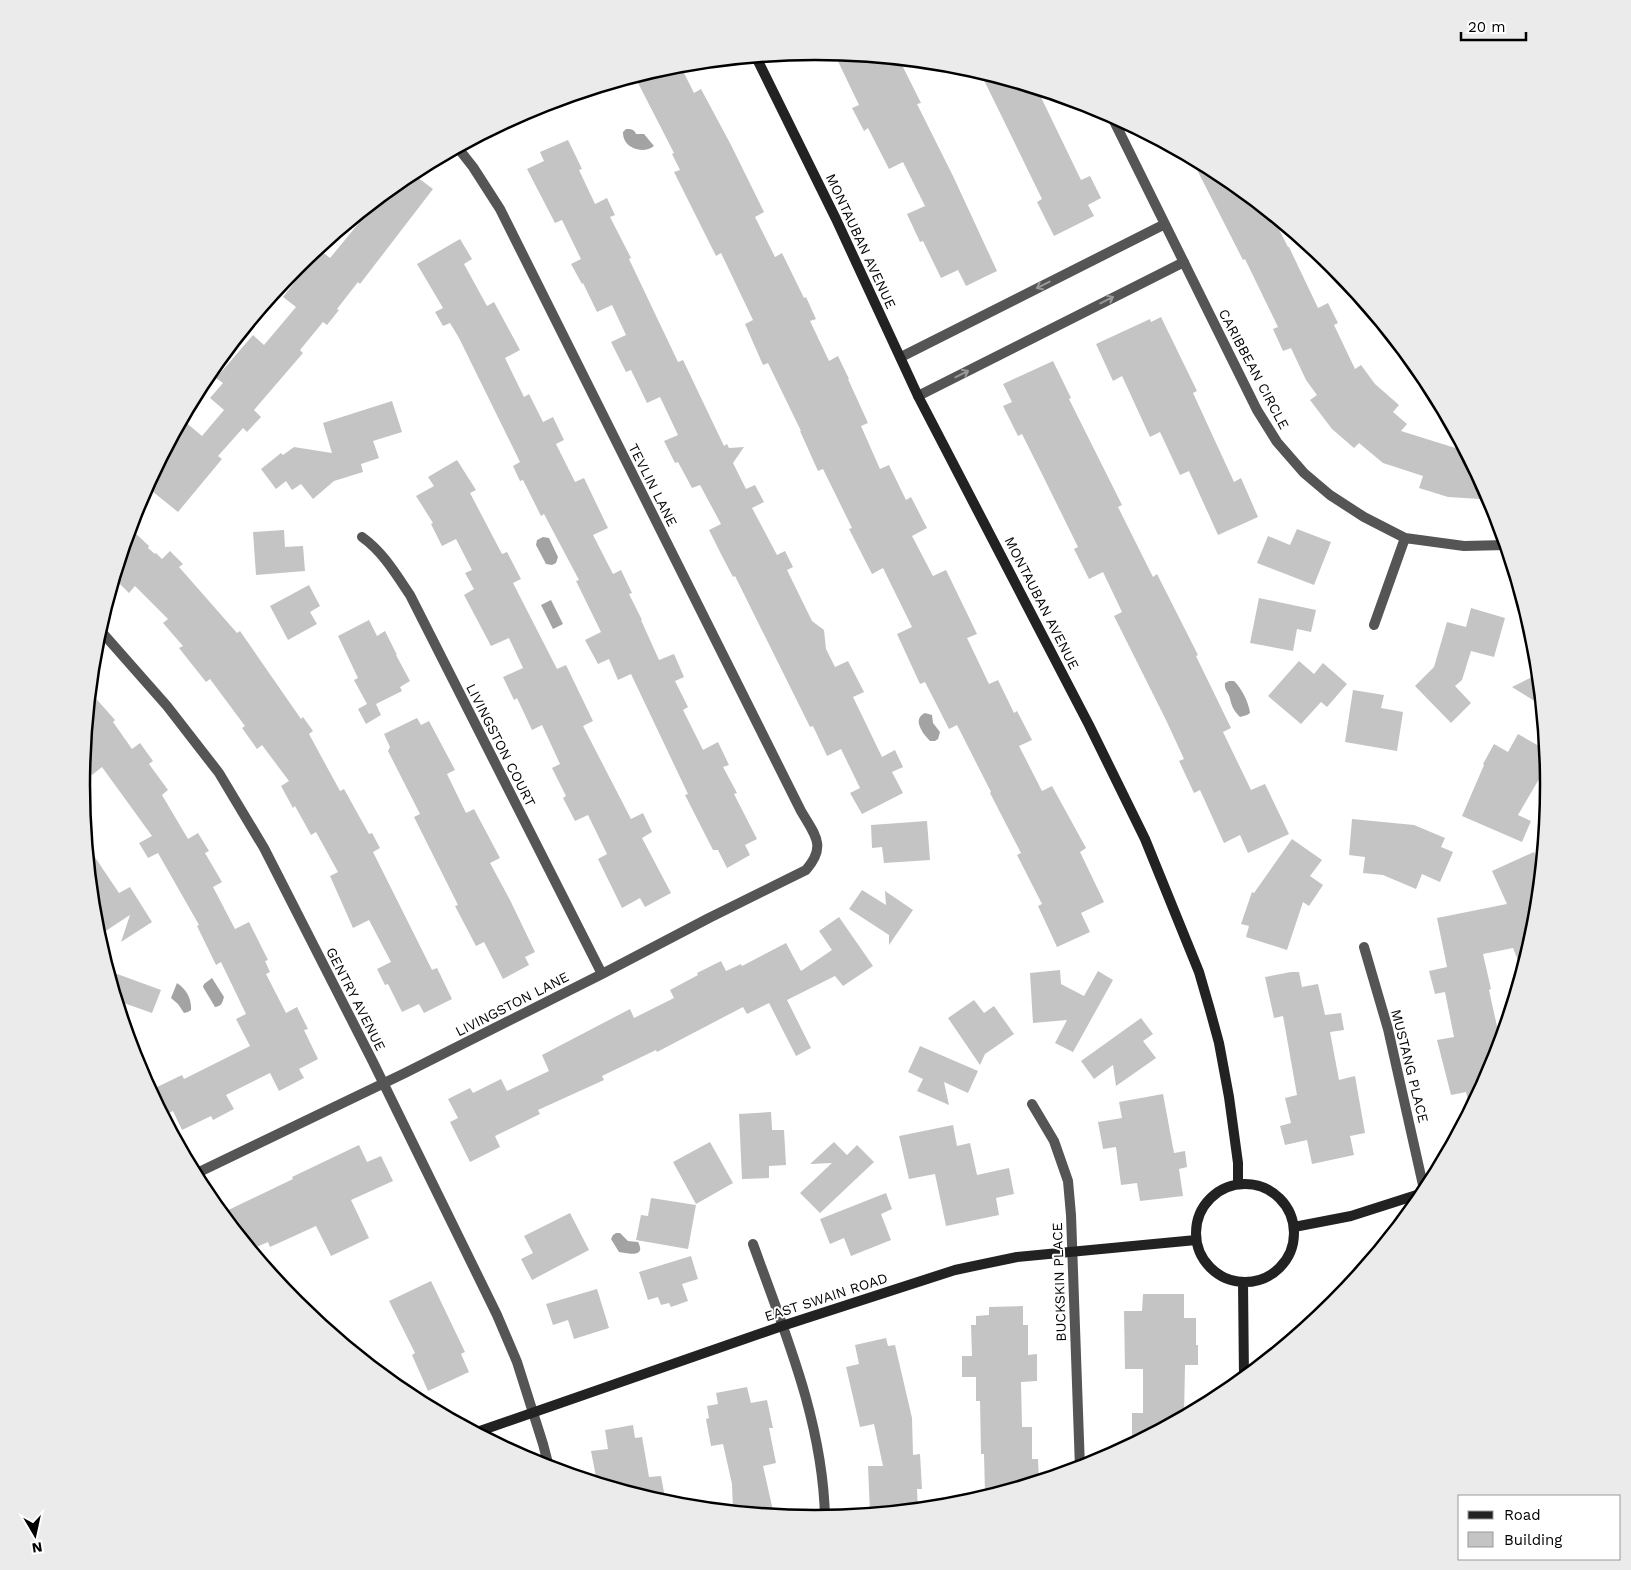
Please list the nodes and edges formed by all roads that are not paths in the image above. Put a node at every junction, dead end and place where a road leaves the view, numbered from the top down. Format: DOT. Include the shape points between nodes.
graph roads {
  1 [pos="759,63"];
  2 [pos="1116,126"];
  3 [pos="462,153"];
  4 [pos="1165,224"];
  5 [pos="1184,262"];
  6 [pos="901,357"];
  7 [pos="918,396"];
  8 [pos="362,537"];
  9 [pos="1405,538"];
  10 [pos="1499,545"];
  11 [pos="1374,625"];
  12 [pos="106,637"];
  13 [pos="817,838"];
  14 [pos="1364,947"];
  15 [pos="602,974"];
  16 [pos="383,1083"];
  17 [pos="1032,1104"];
  18 [pos="202,1171"];
  19 [pos="1422,1181"];
  20 [pos="1238,1184"];
  21 [pos="1411,1197"];
  22 [pos="1294,1227"];
  23 [pos="1196,1240"];
  24 [pos="753,1244"];
  25 [pos="1072,1251"];
  26 [pos="1243,1282"];
  27 [pos="782,1326"];
  28 [pos="1244,1369"];
  29 [pos="533,1413"];
  30 [pos="484,1429"];
  31 [pos="546,1458"];
  32 [pos="1080,1460"];
  33 [pos="824,1510"];
  1 -- 6 [label="street, MONTAUBAN AVENUE"];
  2 -- 4 [label="street, CARIBBEAN CIRCLE"];
  3 -- 13 [label="street, TEVLIN LANE" via="500,209"];
  4 -- 5 [label="street, CARIBBEAN CIRCLE"];
  4 -- 6 [label="street, one-way"];
  7 -- 5 [label="street, one-way"];
  5 -- 9 [label="street, CARIBBEAN CIRCLE" via="1257,410 1277,442 1304,473 1330,495"];
  6 -- 7 [label="street, MONTAUBAN AVENUE"];
  7 -- 20 [label="street, MONTAUBAN AVENUE" via="1089,725 1156,865 1199,972 1219,1043 1238,1163"];
  8 -- 15 [label="street, LIVINGSTON COURT" via="383,555 410,595"];
  9 -- 10 [label="street, CARIBBEAN CIRCLE" via="1464,546"];
  9 -- 11 [label="street"];
  12 -- 16 [label="street, GENTRY AVENUE" via="167,706 219,773 264,848"];
  13 -- 15 [label="street, LIVINGSTON LANE" via="815,860 806,870"];
  14 -- 19 [label="street, MUSTANG PLACE" via="1388,1029"];
  15 -- 16 [label="street, LIVINGSTON LANE"];
  16 -- 18 [label="street, LIVINGSTON LANE"];
  16 -- 29 [label="street, GENTRY AVENUE" via="496,1315"];
  17 -- 25 [label="street, BUCKSKIN PLACE" via="1054,1141 1068,1181"];
  20 -- 22 [label="street" via="1254,1184 1269,1189 1290,1212"];
  20 -- 23 [label="street" via="1223,1188 1210,1197 1196,1224"];
  21 -- 22 [label="street" via="1351,1216"];
  22 -- 26 [label="street" via="1293,1244 1286,1260 1275,1272 1260,1280"];
  23 -- 25 [label="street, EAST SWAIN ROAD"];
  23 -- 26 [label="street" via="1201,1256 1212,1270"];
  24 -- 27 [label="street"];
  25 -- 27 [label="street, EAST SWAIN ROAD" via="1017,1257 955,1270"];
  25 -- 32 [label="street, BUCKSKIN PLACE"];
  26 -- 28 [label="street"];
  27 -- 29 [label="street, EAST SWAIN ROAD"];
  27 -- 33 [label="street" via="797,1363 810,1410"];
  29 -- 30 [label="street, EAST SWAIN ROAD"];
  29 -- 31 [label="street, GENTRY AVENUE"];
}
